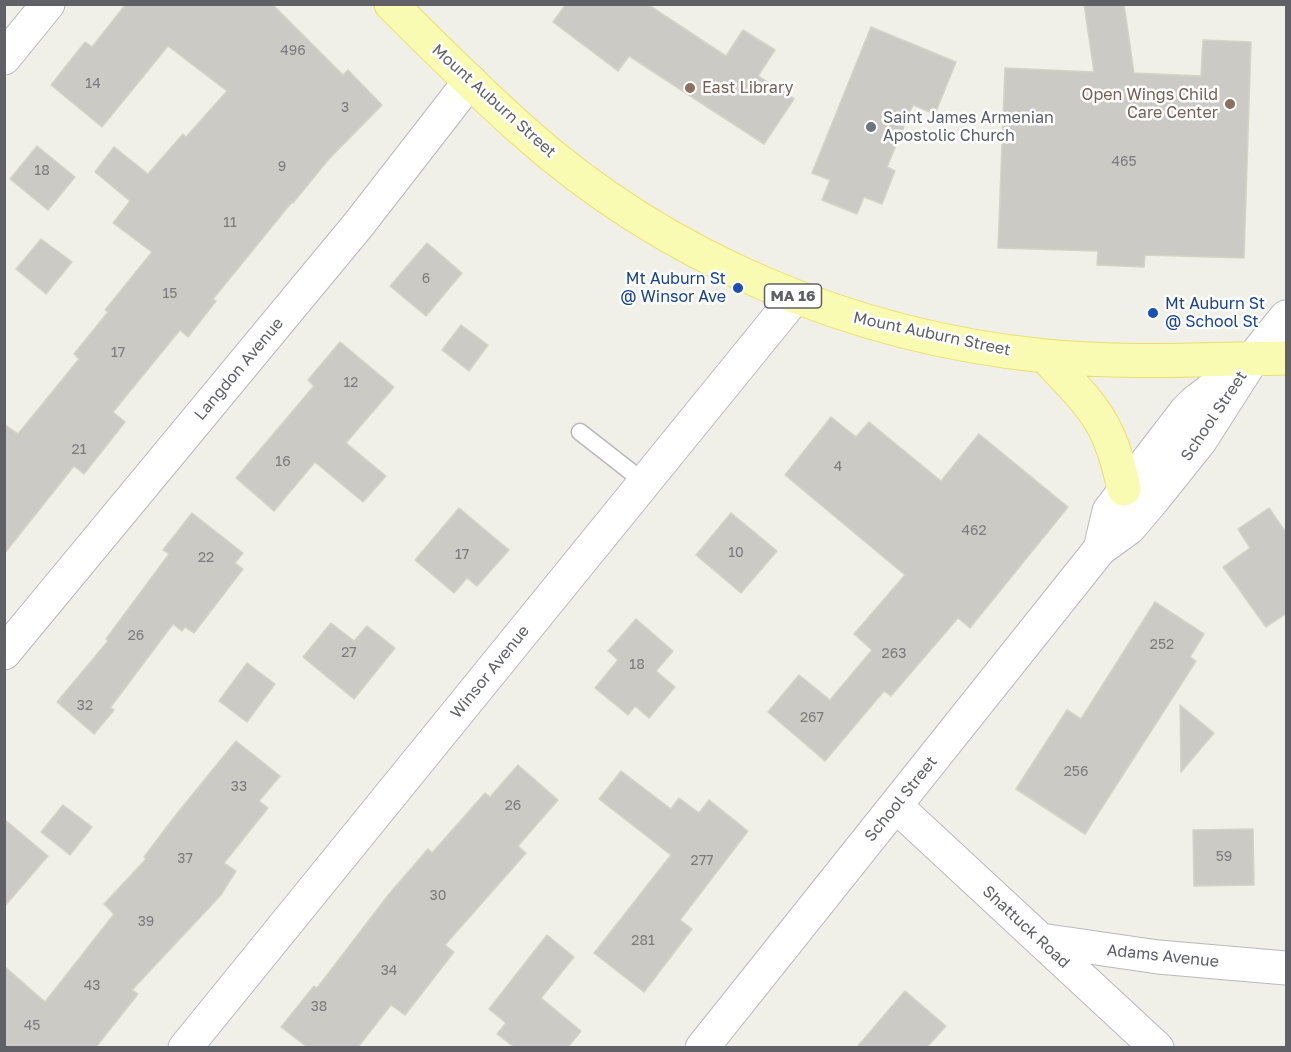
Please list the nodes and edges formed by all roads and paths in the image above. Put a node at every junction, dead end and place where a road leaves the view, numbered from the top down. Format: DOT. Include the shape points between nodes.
graph roads {
  1 [pos="48,4"];
  2 [pos="391,4"];
  3 [pos="4,58"];
  4 [pos="470,81"];
  5 [pos="795,297"];
  6 [pos="1287,317"];
  7 [pos="1045,356"];
  8 [pos="1253,358"];
  9 [pos="1287,358"];
  10 [pos="580,432"];
  11 [pos="644,482"];
  12 [pos="1124,489"];
  13 [pos="1100,549"];
  14 [pos="4,653"];
  15 [pos="896,806"];
  16 [pos="1041,940"];
  17 [pos="1287,968"];
  18 [pos="185,1047"];
  19 [pos="702,1047"];
  20 [pos="1157,1047"];
  1 -- 3 [label="street"];
  2 -- 4 [label="main road, Mount Auburn Street / MA 16"];
  4 -- 5 [label="main road, Mount Auburn Street / MA 16" via="532,139 632,213 686,247"];
  4 -- 14 [label="street, Langdon Avenue" via="359,224"];
  5 -- 7 [label="main road, Mount Auburn Street / MA 16" via="899,330"];
  5 -- 11 [label="street, Winsor Avenue"];
  6 -- 8 [label="street, School Street"];
  7 -- 8 [label="main road, Mount Auburn Street / MA 16"];
  7 -- 12 [label="main road" via="1100,421"];
  8 -- 9 [label="main road, Mount Auburn Street / MA 16"];
  8 -- 12 [label="street, School Street" via="1186,411"];
  8 -- 13 [label="street, School Street" via="1200,441 1129,528"];
  10 -- 11 [label="lane"];
  11 -- 18 [label="street, Winsor Avenue"];
  12 -- 13 [label="street, School Street" via="1109,511"];
  13 -- 15 [label="street, School Street"];
  15 -- 16 [label="street, Shattuck Road"];
  15 -- 19 [label="street, School Street"];
  16 -- 17 [label="street, Adams Avenue" via="1158,957"];
  16 -- 20 [label="street, Shattuck Road"];
}
